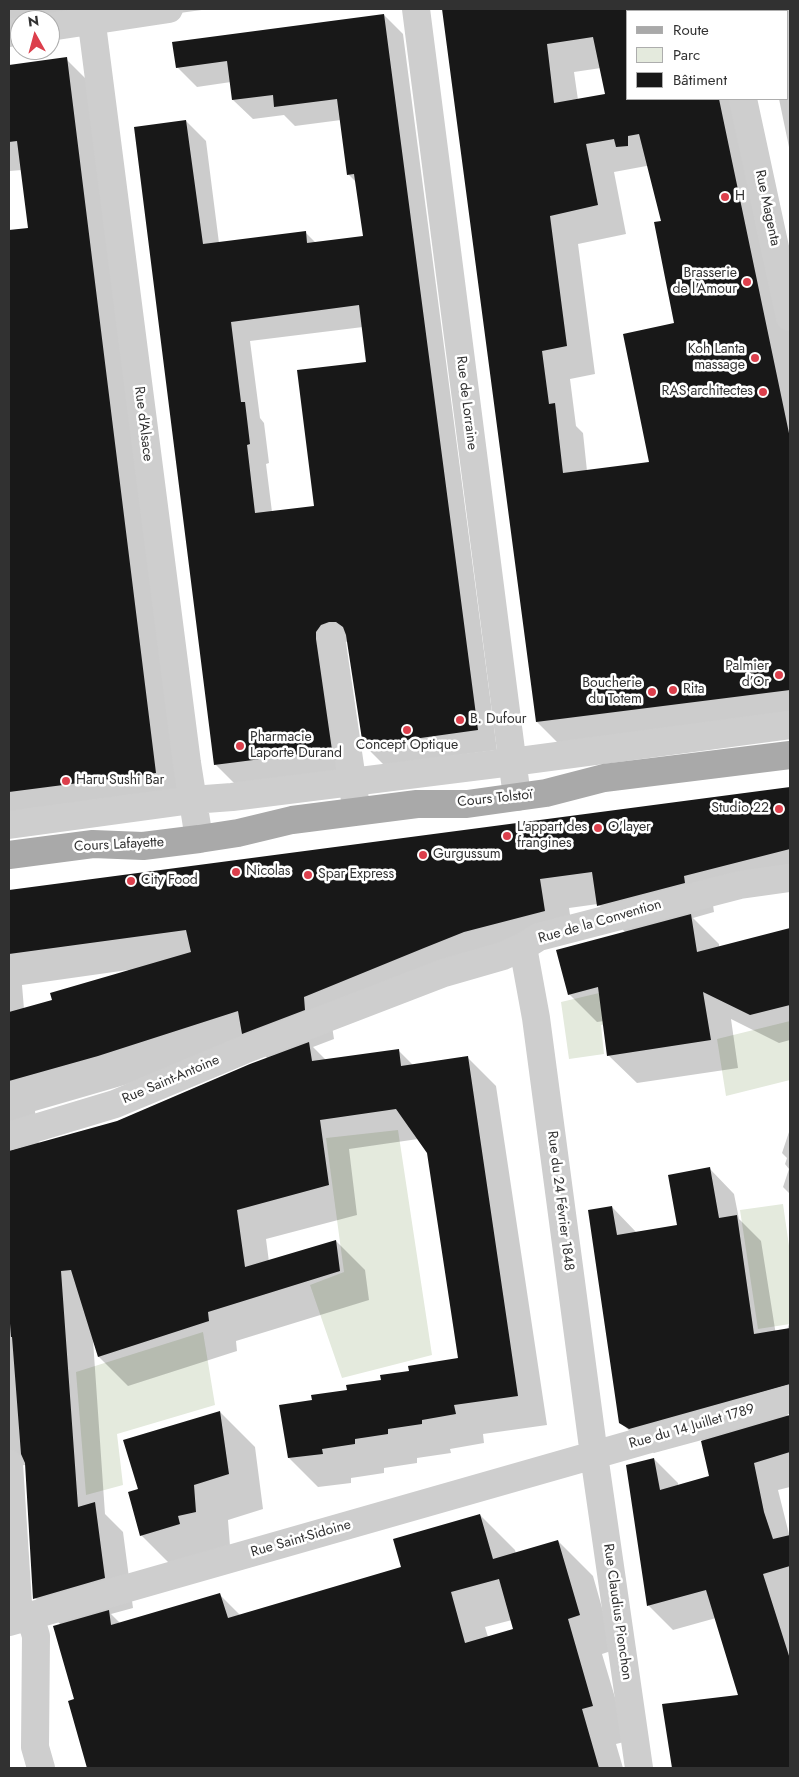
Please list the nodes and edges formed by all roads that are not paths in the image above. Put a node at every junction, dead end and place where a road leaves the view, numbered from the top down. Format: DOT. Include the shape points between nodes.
graph roads {
  1 [pos="169,9"];
  2 [pos="416,9"];
  3 [pos="91,15"];
  4 [pos="60,24"];
  5 [pos="743,100"];
  6 [pos="790,317"];
  7 [pos="331,637"];
  8 [pos="790,725"];
  9 [pos="790,755"];
  10 [pos="512,762"];
  11 [pos="352,781"];
  12 [pos="517,798"];
  13 [pos="192,800"];
  14 [pos="356,811"];
  15 [pos="9,825"];
  16 [pos="199,839"];
  17 [pos="9,855"];
  18 [pos="790,878"];
  19 [pos="523,947"];
  20 [pos="331,1016"];
  21 [pos="9,1136"];
  22 [pos="790,1399"];
  23 [pos="594,1455"];
  24 [pos="9,1464"];
  25 [pos="19,1619"];
  26 [pos="41,1768"];
  27 [pos="639,1768"];
  1 -- 3 [label="street"];
  2 -- 10 [label="street, Rue de Lorraine"];
  3 -- 4 [label="street"];
  3 -- 13 [label="street, Rue d'Alsace"];
  5 -- 6 [label="street, Rue Magenta"];
  7 -- 11 [label="street"];
  8 -- 10 [label="street"];
  9 -- 12 [label="main road, Cours Tolstoï" via="604,778"];
  10 -- 11 [label="street"];
  10 -- 12 [label="street, Rue de Lorraine"];
  11 -- 13 [label="street"];
  11 -- 14 [label="street"];
  12 -- 14 [label="main road, Cours Tolstoï"];
  13 -- 15 [label="street"];
  13 -- 16 [label="street, Rue d'Alsace"];
  14 -- 16 [label="main road, Cours Tolstoï"];
  16 -- 17 [label="main road, Cours Lafayette" via="143,846 94,844"];
  18 -- 19 [label="street, Rue de la Convention" via="740,885 562,931 539,937"];
  19 -- 20 [label="street, Rue de la Convention"];
  19 -- 23 [label="street, Rue du 24 Février 1848" via="536,1018"];
  20 -- 21 [label="street, Rue Saint-Antoine" via="115,1104"];
  22 -- 23 [label="street, Rue du 14 Juillet 1789"];
  23 -- 25 [label="street, Rue Saint-Sidoine"];
  23 -- 27 [label="street, Rue Claudius Pionchon"];
  24 -- 25 [label="street"];
  25 -- 26 [label="street" via="36,1636 35,1747"];
}
